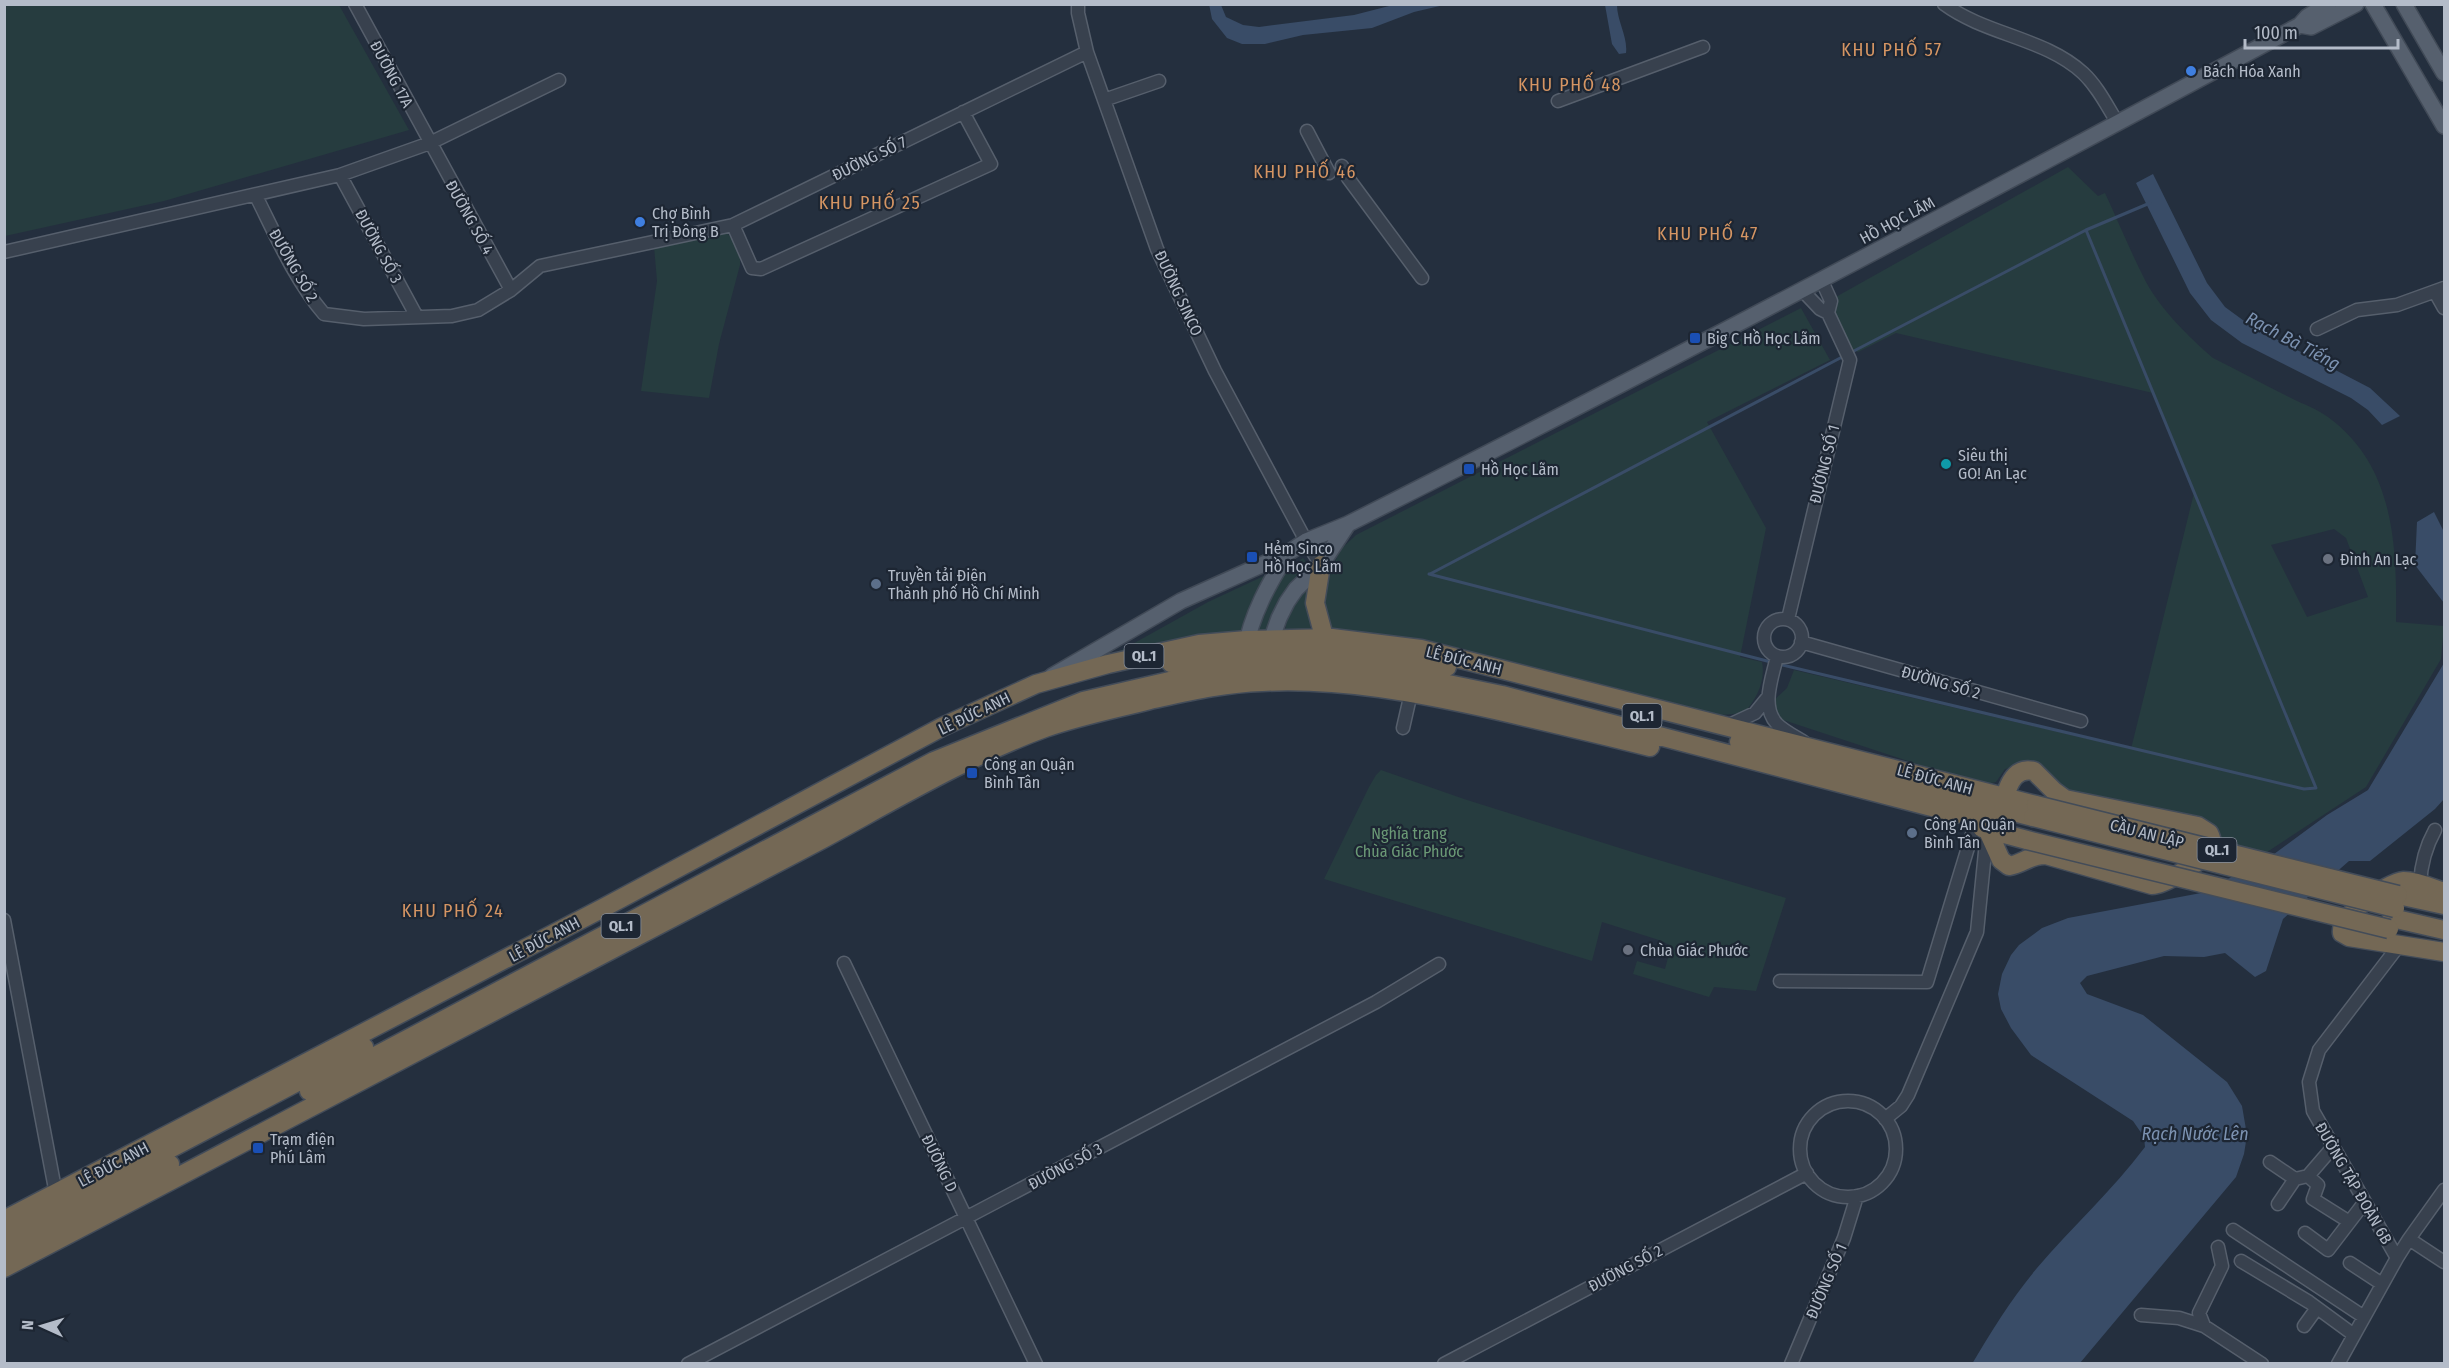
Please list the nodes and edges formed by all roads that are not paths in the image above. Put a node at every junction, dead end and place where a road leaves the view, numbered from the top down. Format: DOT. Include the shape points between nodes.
graph roads {
  1 [pos="355,4"];
  2 [pos="1078,4"];
  3 [pos="1944,4"];
  4 [pos="1954,4"];
  5 [pos="2328,4"];
  6 [pos="2356,4"];
  7 [pos="2373,4"];
  8 [pos="2404,4"];
  9 [pos="2300,26"];
  10 [pos="1703,47"];
  11 [pos="1087,52"];
  12 [pos="2445,73"];
  13 [pos="559,80"];
  14 [pos="1159,81"];
  15 [pos="1104,100"];
  16 [pos="1558,101"];
  17 [pos="963,112"];
  18 [pos="2120,121"];
  19 [pos="2445,126"];
  20 [pos="1307,131"];
  21 [pos="430,143"];
  22 [pos="1342,166"];
  23 [pos="1329,173"];
  24 [pos="340,175"];
  25 [pos="256,196"];
  26 [pos="733,225"];
  27 [pos="4,252"];
  28 [pos="1422,278"];
  29 [pos="1822,281"];
  30 [pos="511,290"];
  31 [pos="2440,290"];
  32 [pos="1803,291"];
  33 [pos="2445,308"];
  34 [pos="1828,313"];
  35 [pos="417,317"];
  36 [pos="2317,329"];
  37 [pos="1348,524"];
  38 [pos="1306,541"];
  39 [pos="1288,553"];
  40 [pos="1321,565"];
  41 [pos="1788,620"];
  42 [pos="1801,642"];
  43 [pos="1326,645"];
  44 [pos="1777,656"];
  45 [pos="1265,660"];
  46 [pos="1244,661"];
  47 [pos="1042,682"];
  48 [pos="1411,693"];
  49 [pos="1028,696"];
  50 [pos="1768,697"];
  51 [pos="2081,721"];
  52 [pos="1727,726"];
  53 [pos="1403,728"];
  54 [pos="1810,746"];
  55 [pos="1813,777"];
  56 [pos="2005,797"];
  57 [pos="1982,823"];
  58 [pos="2032,823"];
  59 [pos="2435,830"];
  60 [pos="2420,884"];
  61 [pos="2445,892"];
  62 [pos="2445,905"];
  63 [pos="2395,919"];
  64 [pos="2445,919"];
  65 [pos="4,920"];
  66 [pos="2445,930"];
  67 [pos="2445,942"];
  68 [pos="2445,952"];
  69 [pos="844,963"];
  70 [pos="1439,964"];
  71 [pos="1780,981"];
  72 [pos="1886,1119"];
  73 [pos="204,1125"];
  74 [pos="2333,1147"];
  75 [pos="2270,1162"];
  76 [pos="1807,1173"];
  77 [pos="2308,1176"];
  78 [pos="2295,1179"];
  79 [pos="2445,1190"];
  80 [pos="56,1194"];
  81 [pos="1857,1196"];
  82 [pos="2364,1203"];
  83 [pos="2278,1204"];
  84 [pos="966,1218"];
  85 [pos="4,1220"];
  86 [pos="2348,1221"];
  87 [pos="2233,1230"];
  88 [pos="2305,1233"];
  89 [pos="4,1236"];
  90 [pos="2409,1239"];
  91 [pos="2218,1247"];
  92 [pos="4,1252"];
  93 [pos="2397,1258"];
  94 [pos="2241,1261"];
  95 [pos="2445,1262"];
  96 [pos="2350,1263"];
  97 [pos="4,1268"];
  98 [pos="2382,1284"];
  99 [pos="2316,1308"];
  100 [pos="2141,1315"];
  101 [pos="2364,1317"];
  102 [pos="2204,1326"];
  103 [pos="2304,1326"];
  104 [pos="2354,1335"];
  105 [pos="688,1364"];
  106 [pos="1036,1364"];
  107 [pos="1444,1364"];
  108 [pos="1791,1364"];
  109 [pos="2262,1364"];
  110 [pos="2338,1364"];
  1 -- 21 [label="street, ĐƯỜNG 17A"];
  2 -- 11 [label="street, ĐƯỜNG SINCO"];
  3 -- 18 [label="street" via="1970,21 2076,67"];
  4 -- 18 [label="street" via="2079,62 2098,81"];
  5 -- 9 [label="main road, HỒ HỌC LÃM"];
  6 -- 9 [label="main road, HỒ HỌC LÃM" via="2311,27"];
  7 -- 19 [label="main road"];
  8 -- 12 [label="main road"];
  9 -- 18 [label="main road, HỒ HỌC LÃM"];
  10 -- 16 [label="street"];
  11 -- 15 [label="street, ĐƯỜNG SINCO"];
  11 -- 17 [label="street, ĐƯỜNG SỐ 7"];
  13 -- 21 [label="street"];
  14 -- 15 [label="street"];
  15 -- 38 [label="street, ĐƯỜNG SINCO" via="1157,249 1215,371"];
  17 -- 26 [label="street, ĐƯỜNG SỐ 7"];
  17 -- 26 [label="street" via="991,164 760,269 752,268"];
  18 -- 29 [label="main road, HỒ HỌC LÃM"];
  20 -- 23 [label="street"];
  21 -- 24 [label="street"];
  21 -- 30 [label="street, ĐƯỜNG SỐ 4"];
  22 -- 28 [label="street"];
  24 -- 25 [label="street"];
  24 -- 35 [label="street, ĐƯỜNG SỐ 3"];
  25 -- 27 [label="street"];
  25 -- 35 [label="street, ĐƯỜNG SỐ 2" via="281,246 324,314 364,319"];
  26 -- 30 [label="street, ĐƯỜNG SỐ 7" via="540,266"];
  29 -- 32 [label="main road, HỒ HỌC LÃM"];
  29 -- 34 [label="street, ĐƯỜNG SỐ 1" via="1831,301"];
  30 -- 35 [label="street, ĐƯỜNG SỐ 7" via="478,309 452,316"];
  31 -- 33 [label="street"];
  31 -- 36 [label="street" via="2397,305 2357,310"];
  32 -- 34 [label="street, ĐƯỜNG SỐ 1"];
  32 -- 37 [label="main road, HỒ HỌC LÃM"];
  34 -- 41 [label="street, ĐƯỜNG SỐ 1" via="1850,360"];
  37 -- 38 [label="main road, HỒ HỌC LÃM"];
  37 -- 40 [label="main road, HỒ HỌC LÃM"];
  38 -- 39 [label="main road, HỒ HỌC LÃM"];
  38 -- 40 [label="street, ĐƯỜNG SINCO"];
  39 -- 46 [label="main road, HỒ HỌC LÃM" via="1266,587"];
  39 -- 47 [label="main road, HỒ HỌC LÃM" via="1181,601"];
  40 -- 43 [label="highway" via="1315,603"];
  40 -- 45 [label="main road, HỒ HỌC LÃM" via="1296,589 1279,618"];
  41 -- 42 [label="street" via="1797,626"];
  41 -- 44 [label="street" via="1775,621 1764,636 1767,648"];
  42 -- 44 [label="street" via="1794,652"];
  42 -- 51 [label="street, ĐƯỜNG SỐ 2"];
  43 -- 45 [label="highway, LÊ ĐỨC ANH / QL.1"];
  43 -- 52 [label="highway, LÊ ĐỨC ANH / QL.1" via="1421,649"];
  43 -- 58 [label="highway, LÊ ĐỨC ANH / QL.1" via="1461,669"];
  44 -- 50 [label="street"];
  45 -- 46 [label="highway, LÊ ĐỨC ANH / QL.1"];
  45 -- 46 [label="highway, LÊ ĐỨC ANH / QL.1"];
  45 -- 48 [label="highway, LÊ ĐỨC ANH / QL.1" via="1350,684"];
  45 -- 55 [label="highway, LÊ ĐỨC ANH / QL.1" via="1424,679 1502,695"];
  46 -- 47 [label="highway, LÊ ĐỨC ANH / QL.1" via="1199,644"];
  46 -- 49 [label="highway, LÊ ĐỨC ANH / QL.1" via="1201,657 1092,677"];
  46 -- 92 [label="highway, LÊ ĐỨC ANH / QL.1" via="1083,701 934,761"];
  46 -- 97 [label="highway, LÊ ĐỨC ANH / QL.1" via="1184,693 1099,712 982,754"];
  47 -- 49 [label="highway"];
  47 -- 73 [label="highway, LÊ ĐỨC ANH / QL.1" via="942,727"];
  48 -- 53 [label="street"];
  48 -- 55 [label="highway, LÊ ĐỨC ANH / QL.1" via="1776,776"];
  49 -- 73 [label="highway, LÊ ĐỨC ANH / QL.1"];
  50 -- 52 [label="street" via="1755,713"];
  50 -- 54 [label="street" via="1771,716 1777,724"];
  52 -- 54 [label="highway, LÊ ĐỨC ANH / QL.1"];
  54 -- 56 [label="highway, LÊ ĐỨC ANH / QL.1"];
  55 -- 57 [label="highway, LÊ ĐỨC ANH / QL.1"];
  56 -- 57 [label="highway" via="2016,774 2021,770 2034,771 2065,799 2198,826 2209,833 2211,845 2193,864 2152,885 2046,855 2009,866 2001,860"];
  56 -- 58 [label="highway, LÊ ĐỨC ANH / QL.1"];
  57 -- 58 [label="highway, LÊ ĐỨC ANH / QL.1"];
  57 -- 71 [label="street" via="1928,982"];
  57 -- 72 [label="street" via="1980,914 1970,952 1908,1095"];
  58 -- 63 [label="highway, CẦU AN LẬP / QL.1, bridge"];
  59 -- 60 [label="street" via="2422,858"];
  60 -- 61 [label="highway"];
  60 -- 63 [label="highway" via="2403,881 2391,885 2358,907 2342,924 2342,930 2346,936"];
  62 -- 63 [label="highway, QL.1"];
  63 -- 64 [label="highway, QL.1"];
  63 -- 66 [label="highway, QL.1"];
  63 -- 67 [label="highway, QL.1"];
  63 -- 68 [label="highway"];
  63 -- 74 [label="street, ĐƯỜNG TẬP ĐOÀN 6B" via="2319,1050 2308,1082 2313,1111"];
  65 -- 80 [label="street"];
  69 -- 84 [label="street, ĐƯỜNG D"];
  70 -- 84 [label="street, ĐƯỜNG SỐ 3" via="1376,1002"];
  72 -- 76 [label="street" via="1874,1108 1855,1101 1844,1100 1824,1107 1809,1120 1801,1140 1801,1160"];
  72 -- 81 [label="street" via="1896,1143 1894,1163 1876,1188"];
  73 -- 80 [label="highway, LÊ ĐỨC ANH / QL.1"];
  73 -- 89 [label="highway, LÊ ĐỨC ANH / QL.1"];
  74 -- 77 [label="street"];
  74 -- 82 [label="street, ĐƯỜNG TẬP ĐOÀN 6B"];
  75 -- 78 [label="street"];
  76 -- 81 [label="street" via="1826,1192"];
  76 -- 107 [label="street, ĐƯỜNG SỐ 2"];
  77 -- 78 [label="street"];
  77 -- 86 [label="street" via="2318,1185 2313,1199"];
  78 -- 83 [label="street"];
  79 -- 90 [label="street"];
  80 -- 85 [label="highway, LÊ ĐỨC ANH / QL.1"];
  81 -- 108 [label="street, ĐƯỜNG SỐ 1" via="1844,1238"];
  82 -- 86 [label="street"];
  82 -- 93 [label="street, ĐƯỜNG TẬP ĐOÀN 6B"];
  84 -- 105 [label="street, ĐƯỜNG SỐ 3"];
  84 -- 106 [label="street, ĐƯỜNG D"];
  86 -- 88 [label="street" via="2328,1250"];
  87 -- 101 [label="street"];
  90 -- 93 [label="street"];
  90 -- 95 [label="street"];
  91 -- 102 [label="street" via="2222,1266 2199,1313"];
  93 -- 98 [label="street, ĐƯỜNG TẬP ĐOÀN 6B"];
  94 -- 99 [label="street"];
  96 -- 98 [label="street"];
  98 -- 101 [label="street, ĐƯỜNG TẬP ĐOÀN 6B"];
  99 -- 103 [label="street"];
  99 -- 104 [label="street"];
  100 -- 102 [label="street" via="2179,1318"];
  101 -- 104 [label="street, ĐƯỜNG TẬP ĐOÀN 6B"];
  102 -- 109 [label="street"];
  104 -- 110 [label="street, ĐƯỜNG TẬP ĐOÀN 6B"];
}
